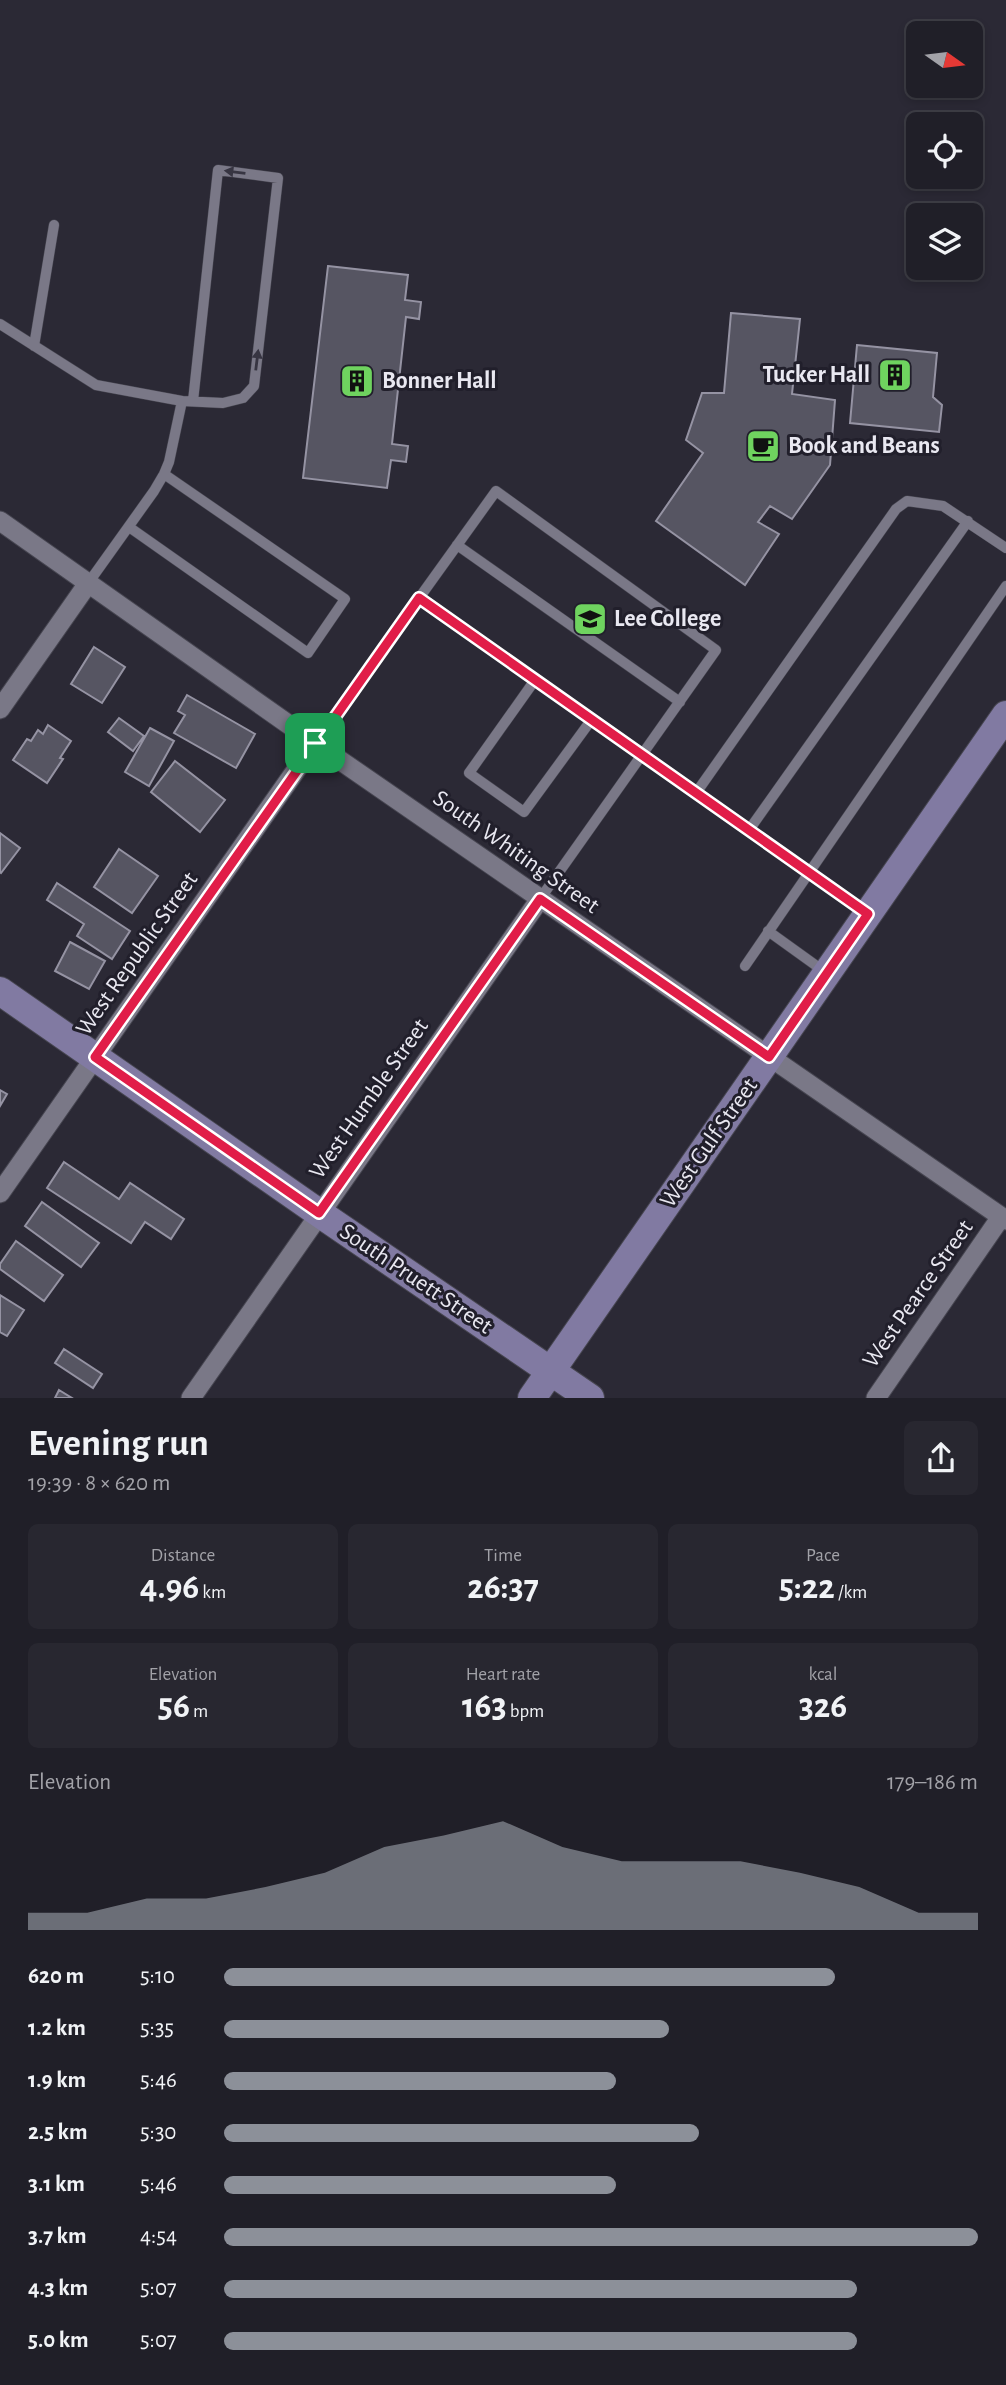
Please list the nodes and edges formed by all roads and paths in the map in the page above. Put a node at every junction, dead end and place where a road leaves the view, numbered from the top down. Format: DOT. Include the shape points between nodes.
graph roads {
  1 [pos="54,225"];
  2 [pos="0,324"];
  3 [pos="34,346"];
  4 [pos="182,401"];
  5 [pos="193,401"];
  6 [pos="164,474"];
  7 [pos="0,521"];
  8 [pos="968,522"];
  9 [pos="129,527"];
  10 [pos="457,545"];
  11 [pos="1006,548"];
  12 [pos="89,582"];
  13 [pos="1006,586"];
  14 [pos="419,598"];
  15 [pos="535,680"];
  16 [pos="680,702"];
  17 [pos="0,709"];
  18 [pos="1006,715"];
  19 [pos="592,719"];
  20 [pos="315,743"];
  21 [pos="642,755"];
  22 [pos="696,793"];
  23 [pos="749,830"];
  24 [pos="809,872"];
  25 [pos="540,899"];
  26 [pos="868,914"];
  27 [pos="768,931"];
  28 [pos="745,965"];
  29 [pos="827,973"];
  30 [pos="0,991"];
  31 [pos="95,1057"];
  32 [pos="769,1057"];
  33 [pos="0,1193"];
  34 [pos="319,1213"];
  35 [pos="1004,1215"];
  36 [pos="551,1370"];
  37 [pos="191,1398"];
  38 [pos="531,1398"];
  39 [pos="590,1398"];
  40 [pos="876,1398"];
  1 -- 3 [label="lane"];
  2 -- 3 [label="lane"];
  3 -- 4 [label="lane" via="96,385"];
  4 -- 5 [label="lane"];
  4 -- 6 [label="lane"];
  5 -- 5 [label="lane, one-way" via="223,403 243,398 254,386 278,178 218,170"];
  6 -- 9 [label="lane"];
  6 -- 9 [label="lane" via="345,599 307,653"];
  7 -- 12 [label="street, South Whiting Street"];
  8 -- 11 [label="lane"];
  8 -- 22 [label="lane" via="943,506 922,501 907,500 896,509"];
  8 -- 23 [label="lane"];
  9 -- 12 [label="lane"];
  10 -- 14 [label="lane"];
  10 -- 16 [label="lane"];
  10 -- 16 [label="lane" via="496,491 716,650"];
  12 -- 17 [label="street"];
  12 -- 20 [label="street, South Whiting Street"];
  13 -- 24 [label="lane"];
  14 -- 15 [label="lane"];
  14 -- 20 [label="lane"];
  15 -- 19 [label="lane"];
  15 -- 19 [label="lane" via="469,773 524,812"];
  16 -- 21 [label="lane"];
  18 -- 26 [label="street, West Gulf Street"];
  19 -- 21 [label="lane"];
  20 -- 25 [label="street, South Whiting Street"];
  20 -- 31 [label="street, West Republic Street"];
  21 -- 22 [label="lane"];
  21 -- 25 [label="lane"];
  22 -- 23 [label="lane"];
  23 -- 24 [label="lane"];
  24 -- 26 [label="lane"];
  24 -- 27 [label="lane"];
  25 -- 32 [label="street, South Whiting Street"];
  25 -- 34 [label="street, West Humble Street"];
  26 -- 29 [label="street, West Gulf Street"];
  27 -- 28 [label="lane"];
  27 -- 29 [label="lane"];
  29 -- 32 [label="street, West Gulf Street"];
  30 -- 31 [label="street, South Pruett Street"];
  31 -- 33 [label="street, West Republic Street"];
  31 -- 34 [label="street, South Pruett Street"];
  32 -- 35 [label="street, South Whiting Street"];
  32 -- 36 [label="street, West Gulf Street"];
  34 -- 36 [label="street, South Pruett Street"];
  34 -- 37 [label="street, West Humble Street"];
  35 -- 40 [label="street, West Pearce Street"];
  36 -- 38 [label="street, West Gulf Street"];
  36 -- 39 [label="street, South Pruett Street"];
}
